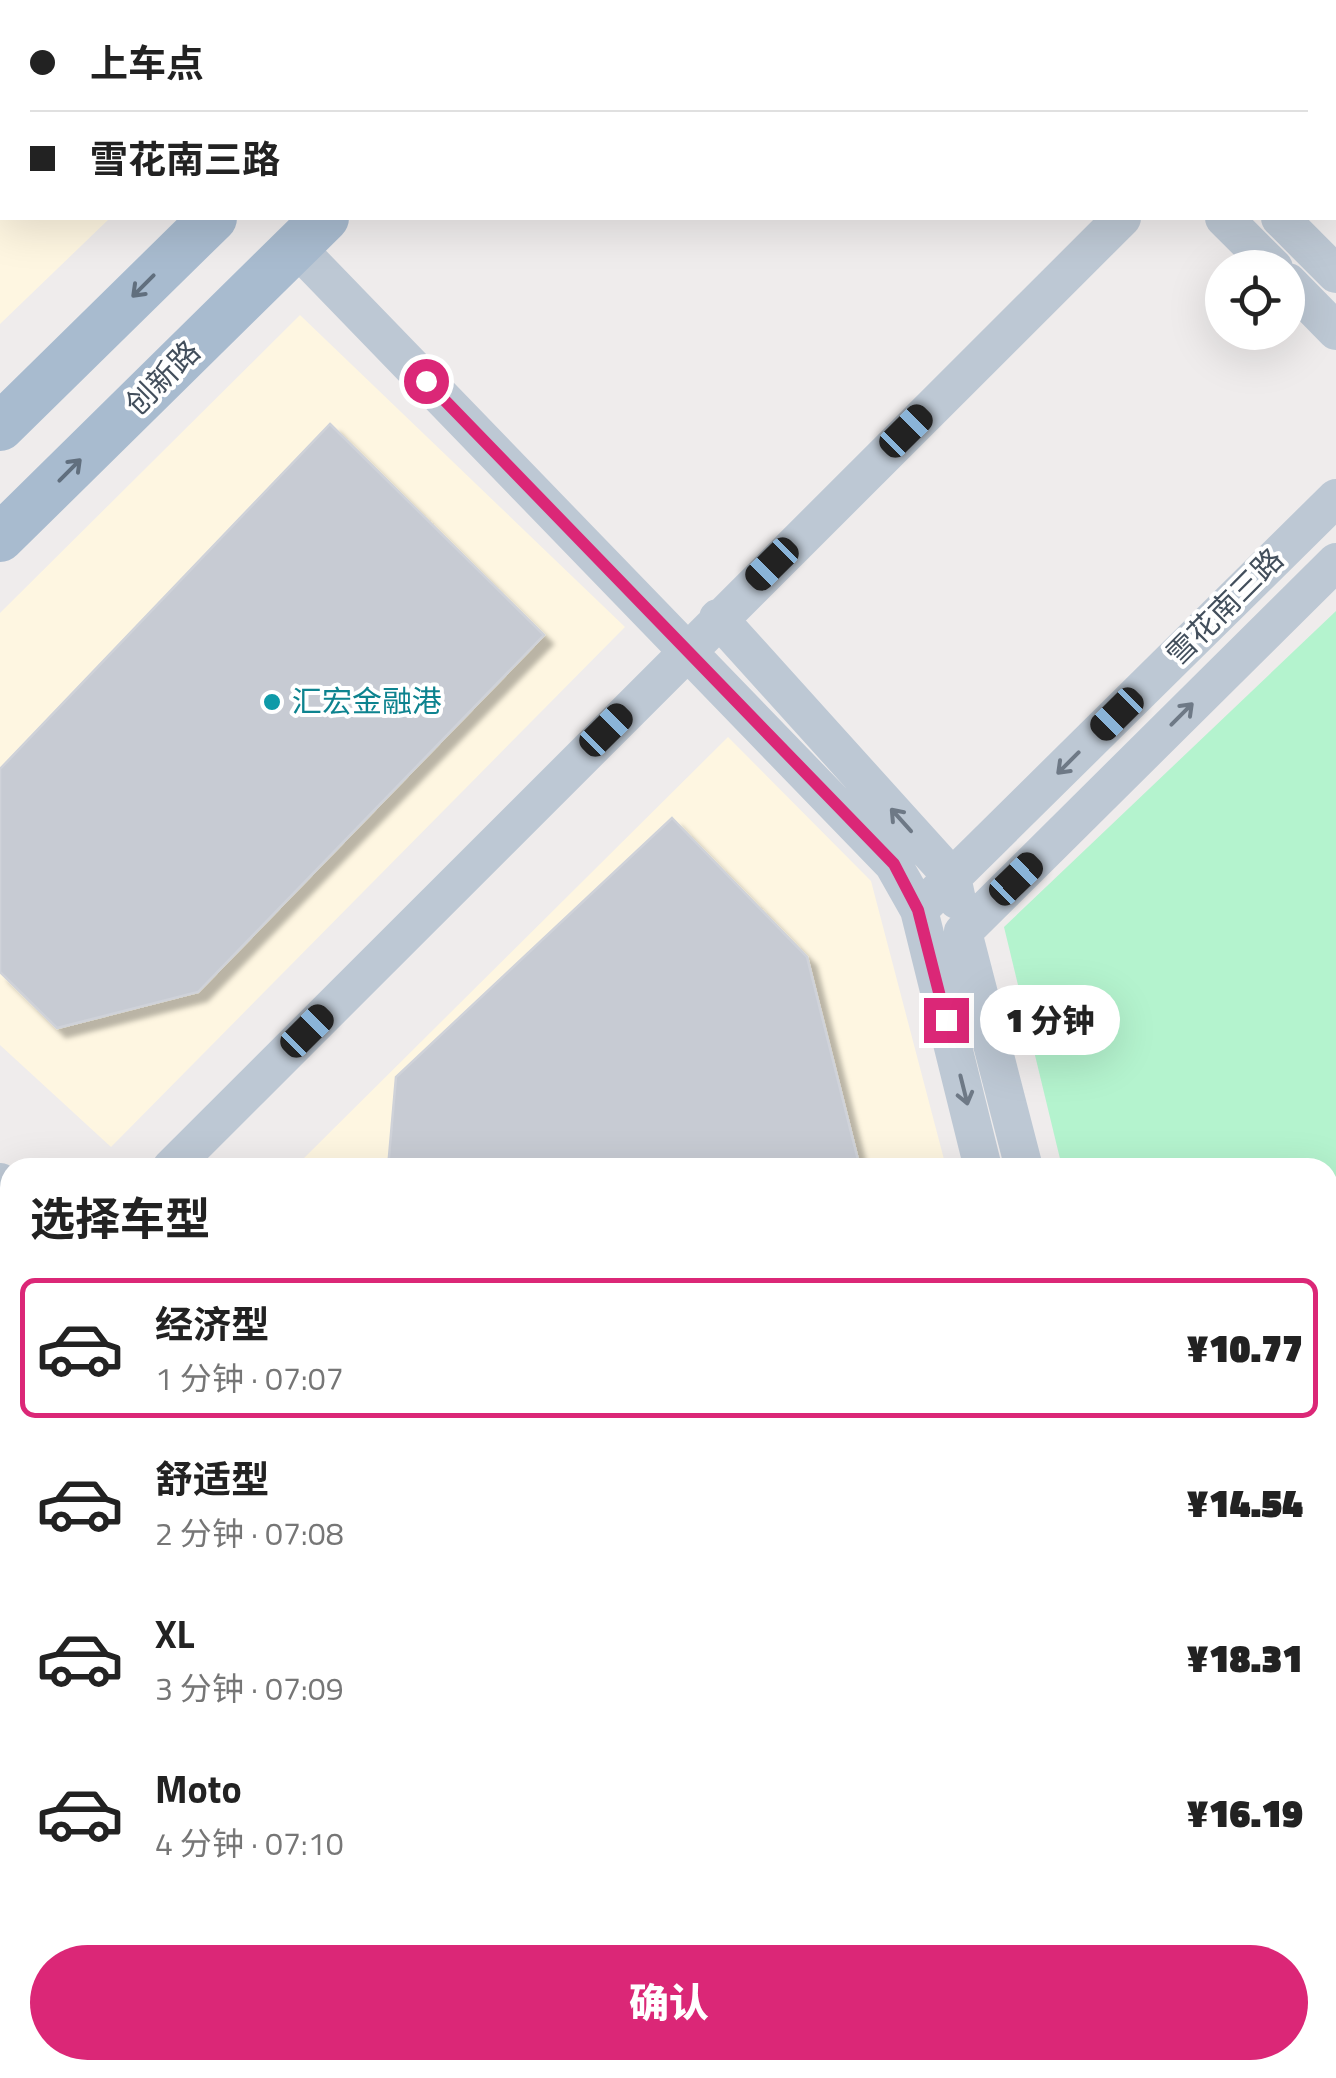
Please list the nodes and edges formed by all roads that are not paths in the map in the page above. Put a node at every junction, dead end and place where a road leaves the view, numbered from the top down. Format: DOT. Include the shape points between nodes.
graph roads {
  1 [pos="211,220"];
  2 [pos="1120,220"];
  3 [pos="1226,220"];
  4 [pos="1282,220"];
  5 [pos="310,232"];
  6 [pos="1256,250"];
  7 [pos="1336,274"];
  8 [pos="1305,299"];
  9 [pos="1336,331"];
  10 [pos="0,427"];
  11 [pos="1336,498"];
  12 [pos="0,538"];
  13 [pos="1336,562"];
  14 [pos="718,618"];
  15 [pos="688,648"];
  16 [pos="952,877"];
  17 [pos="918,910"];
  18 [pos="963,932"];
  19 [pos="181,1158"];
  20 [pos="980,1158"];
  21 [pos="1021,1158"];
  1 -- 10 [label="main road, one-way"];
  2 -- 14 [label="street"];
  3 -- 6 [label="street"];
  4 -- 7 [label="street"];
  12 -- 5 [label="main road, 创新路, one-way"];
  5 -- 15 [label="street"];
  8 -- 9 [label="street"];
  11 -- 16 [label="street, 雪花南三路, one-way"];
  18 -- 13 [label="street, 雪花南三路, one-way"];
  14 -- 15 [label="street"];
  16 -- 14 [label="street, one-way"];
  15 -- 17 [label="street" via="894,864"];
  15 -- 19 [label="street"];
  16 -- 17 [label="street, 雪花南三路"];
  16 -- 18 [label="street"];
  17 -- 20 [label="street, one-way"];
  18 -- 21 [label="street"];
}
